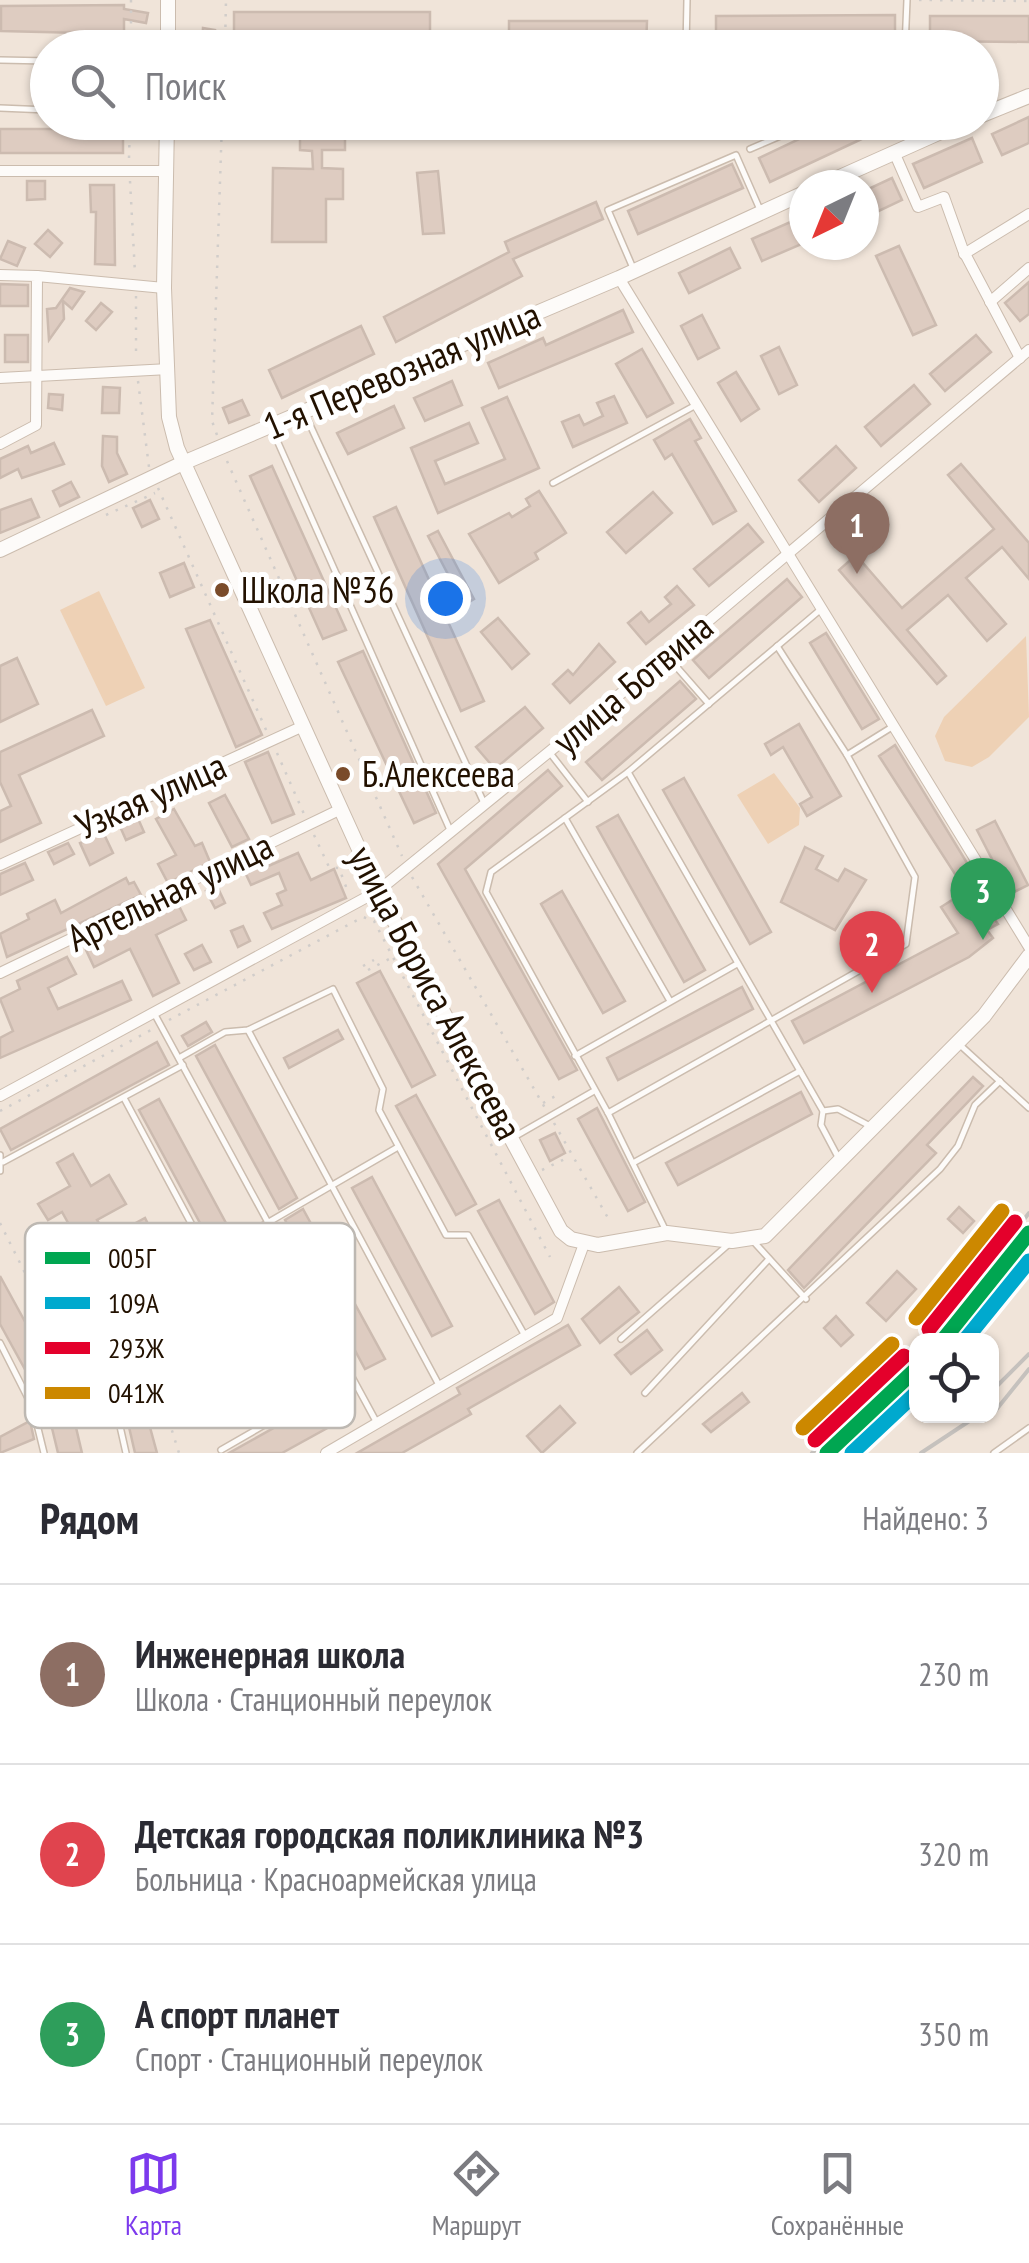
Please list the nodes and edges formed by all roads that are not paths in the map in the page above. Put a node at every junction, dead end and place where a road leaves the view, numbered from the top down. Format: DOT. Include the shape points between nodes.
graph roads {
  1 [pos="168,0"];
  2 [pos="688,0"];
  3 [pos="906,0"];
  4 [pos="168,30"];
  5 [pos="687,30"];
  6 [pos="905,30"];
  7 [pos="0,60"];
  8 [pos="30,60"];
  9 [pos="1029,96"];
  10 [pos="0,108"];
  11 [pos="999,108"];
  12 [pos="30,109"];
  13 [pos="166,140"];
  14 [pos="772,140"];
  15 [pos="911,140"];
  16 [pos="750,150"];
  17 [pos="894,152"];
  18 [pos="855,170"];
  19 [pos="0,171"];
  20 [pos="164,171"];
  21 [pos="789,200"];
  22 [pos="761,213"];
  23 [pos="1029,214"];
  24 [pos="964,254"];
  25 [pos="1029,268"];
  26 [pos="634,271"];
  27 [pos="0,275"];
  28 [pos="38,276"];
  29 [pos="619,278"];
  30 [pos="164,288"];
  31 [pos="990,302"];
  32 [pos="1024,354"];
  33 [pos="168,369"];
  34 [pos="35,376"];
  35 [pos="0,378"];
  36 [pos="696,404"];
  37 [pos="304,412"];
  38 [pos="271,427"];
  39 [pos="0,444"];
  40 [pos="183,463"];
  41 [pos="552,483"];
  42 [pos="0,550"];
  43 [pos="788,554"];
  44 [pos="822,608"];
  45 [pos="777,646"];
  46 [pos="666,656"];
  47 [pos="709,704"];
  48 [pos="894,726"];
  49 [pos="302,728"];
  50 [pos="550,753"];
  51 [pos="847,756"];
  52 [pos="628,772"];
  53 [pos="588,802"];
  54 [pos="485,806"];
  55 [pos="339,810"];
  56 [pos="564,818"];
  57 [pos="452,833"];
  58 [pos="0,864"];
  59 [pos="378,891"];
  60 [pos="1029,946"];
  61 [pos="1029,956"];
  62 [pos="738,963"];
  63 [pos="0,973"];
  64 [pos="670,1002"];
  65 [pos="154,1013"];
  66 [pos="772,1020"];
  67 [pos="248,1030"];
  68 [pos="958,1043"];
  69 [pos="574,1056"];
  70 [pos="181,1061"];
  71 [pos="800,1070"];
  72 [pos="1000,1082"];
  73 [pos="594,1091"];
  74 [pos="0,1096"];
  75 [pos="124,1098"];
  76 [pos="1029,1108"];
  77 [pos="823,1111"];
  78 [pos="608,1113"];
  79 [pos="874,1128"];
  80 [pos="512,1138"];
  81 [pos="398,1146"];
  82 [pos="2,1159"];
  83 [pos="842,1162"];
  84 [pos="633,1164"];
  85 [pos="0,1171"];
  86 [pos="332,1186"];
  87 [pos="268,1222"];
  88 [pos="191,1223"];
  89 [pos="352,1223"];
  90 [pos="355,1229"];
  91 [pos="667,1233"];
  92 [pos="732,1240"];
  93 [pos="752,1240"];
  94 [pos="584,1244"];
  95 [pos="769,1259"];
  96 [pos="806,1299"];
  97 [pos="525,1337"];
  98 [pos="622,1339"];
  99 [pos="0,1343"];
  100 [pos="355,1383"];
  101 [pos="440,1387"];
  102 [pos="25,1391"];
  103 [pos="645,1392"];
  104 [pos="377,1424"];
  105 [pos="38,1428"];
  106 [pos="120,1428"];
  107 [pos="260,1428"];
  108 [pos="1029,1428"];
  109 [pos="222,1450"];
  110 [pos="44,1453"];
  111 [pos="126,1453"];
  112 [pos="326,1453"];
  113 [pos="638,1453"];
  114 [pos="994,1453"];
  1 -- 4 [label="main road"];
  2 -- 5 [label="lane"];
  3 -- 6 [label="lane"];
  7 -- 8 [label="lane"];
  9 -- 11 [label="main road"];
  10 -- 12 [label="lane"];
  13 -- 20 [label="main road, улица Бориса Алексеева"];
  14 -- 16 [label="lane"];
  15 -- 17 [label="main road"];
  17 -- 18 [label="main road"];
  17 -- 24 [label="street" via="918,206 944,197"];
  19 -- 20 [label="street"];
  20 -- 30 [label="main road, улица Бориса Алексеева"];
  21 -- 22 [label="main road, 1-я Перевозная улица"];
  22 -- 26 [label="main road, 1-я Перевозная улица"];
  22 -- 26 [label="lane" via="736,156 608,210"];
  23 -- 24 [label="street"];
  24 -- 31 [label="street"];
  25 -- 31 [label="street"];
  26 -- 29 [label="main road, 1-я Перевозная улица"];
  27 -- 28 [label="street"];
  28 -- 30 [label="street"];
  28 -- 34 [label="street"];
  29 -- 36 [label="street"];
  29 -- 37 [label="main road, 1-я Перевозная улица"];
  30 -- 33 [label="main road, улица Бориса Алексеева"];
  31 -- 32 [label="street"];
  32 -- 43 [label="street, улица Ботвина"];
  33 -- 34 [label="street"];
  33 -- 40 [label="main road, улица Бориса Алексеева" via="169,418"];
  34 -- 35 [label="street"];
  34 -- 39 [label="street" via="36,425"];
  36 -- 41 [label="lane"];
  36 -- 43 [label="street"];
  37 -- 38 [label="main road, 1-я Перевозная улица"];
  37 -- 54 [label="lane"];
  38 -- 40 [label="main road, 1-я Перевозная улица"];
  38 -- 57 [label="lane"];
  40 -- 42 [label="main road, 1-я Перевозная улица"];
  40 -- 49 [label="main road, улица Бориса Алексеева"];
  43 -- 44 [label="street"];
  43 -- 46 [label="street, улица Ботвина"];
  44 -- 45 [label="lane"];
  44 -- 48 [label="street"];
  45 -- 47 [label="lane"];
  45 -- 51 [label="lane"];
  46 -- 47 [label="lane"];
  46 -- 50 [label="street, улица Ботвина"];
  47 -- 52 [label="lane"];
  48 -- 51 [label="lane"];
  48 -- 60 [label="street"];
  49 -- 55 [label="main road, улица Бориса Алексеева"];
  49 -- 58 [label="street, Узкая улица"];
  50 -- 53 [label="lane"];
  50 -- 54 [label="street, улица Ботвина"];
  51 -- 66 [label="lane" via="915,877 906,944"];
  52 -- 53 [label="lane"];
  52 -- 62 [label="lane"];
  53 -- 56 [label="lane"];
  54 -- 57 [label="street, улица Ботвина"];
  55 -- 59 [label="main road, улица Бориса Алексеева"];
  55 -- 63 [label="street, Артельная улица"];
  56 -- 64 [label="lane"];
  56 -- 69 [label="lane" via="485,882"];
  57 -- 59 [label="street, улица Ботвина"];
  59 -- 65 [label="street, улица Ботвина"];
  59 -- 80 [label="main road, улица Бориса Алексеева"];
  61 -- 68 [label="main road"];
  62 -- 64 [label="lane"];
  62 -- 66 [label="lane"];
  64 -- 69 [label="lane"];
  65 -- 70 [label="lane"];
  65 -- 74 [label="street, улица Ботвина"];
  66 -- 71 [label="lane"];
  66 -- 78 [label="lane"];
  67 -- 70 [label="lane" via="225,1032"];
  67 -- 81 [label="lane" via="333,989 383,1089 379,1110"];
  67 -- 86 [label="lane"];
  68 -- 72 [label="lane"];
  68 -- 79 [label="main road"];
  69 -- 73 [label="lane"];
  70 -- 75 [label="lane"];
  70 -- 87 [label="lane"];
  71 -- 77 [label="lane"];
  71 -- 84 [label="lane"];
  72 -- 76 [label="lane"];
  72 -- 96 [label="lane" via="974,1105 940,1170"];
  73 -- 78 [label="lane"];
  73 -- 80 [label="lane"];
  75 -- 82 [label="lane"];
  75 -- 88 [label="lane"];
  77 -- 79 [label="lane" via="838,1109"];
  77 -- 83 [label="lane" via="821,1125"];
  78 -- 84 [label="lane"];
  79 -- 83 [label="main road"];
  80 -- 94 [label="main road, улица Бориса Алексеева" via="561,1231"];
  81 -- 86 [label="lane"];
  81 -- 97 [label="lane" via="446,1235 468,1235"];
  82 -- 85 [label="lane"];
  83 -- 93 [label="main road" via="778,1226"];
  84 -- 91 [label="lane"];
  86 -- 87 [label="lane"];
  86 -- 89 [label="lane"];
  90 -- 101 [label="lane"];
  91 -- 92 [label="main road"];
  91 -- 94 [label="main road"];
  92 -- 93 [label="main road"];
  92 -- 98 [label="lane"];
  93 -- 95 [label="lane"];
  94 -- 97 [label="street" via="557,1318"];
  95 -- 96 [label="lane"];
  95 -- 103 [label="lane"];
  96 -- 113 [label="lane" via="758,1336"];
  97 -- 101 [label="street"];
  99 -- 102 [label="lane"];
  100 -- 104 [label="lane"];
  101 -- 104 [label="street"];
  104 -- 112 [label="street"];
  105 -- 110 [label="lane"];
  106 -- 111 [label="lane"];
  107 -- 109 [label="lane"];
  108 -- 114 [label="lane"];
}
